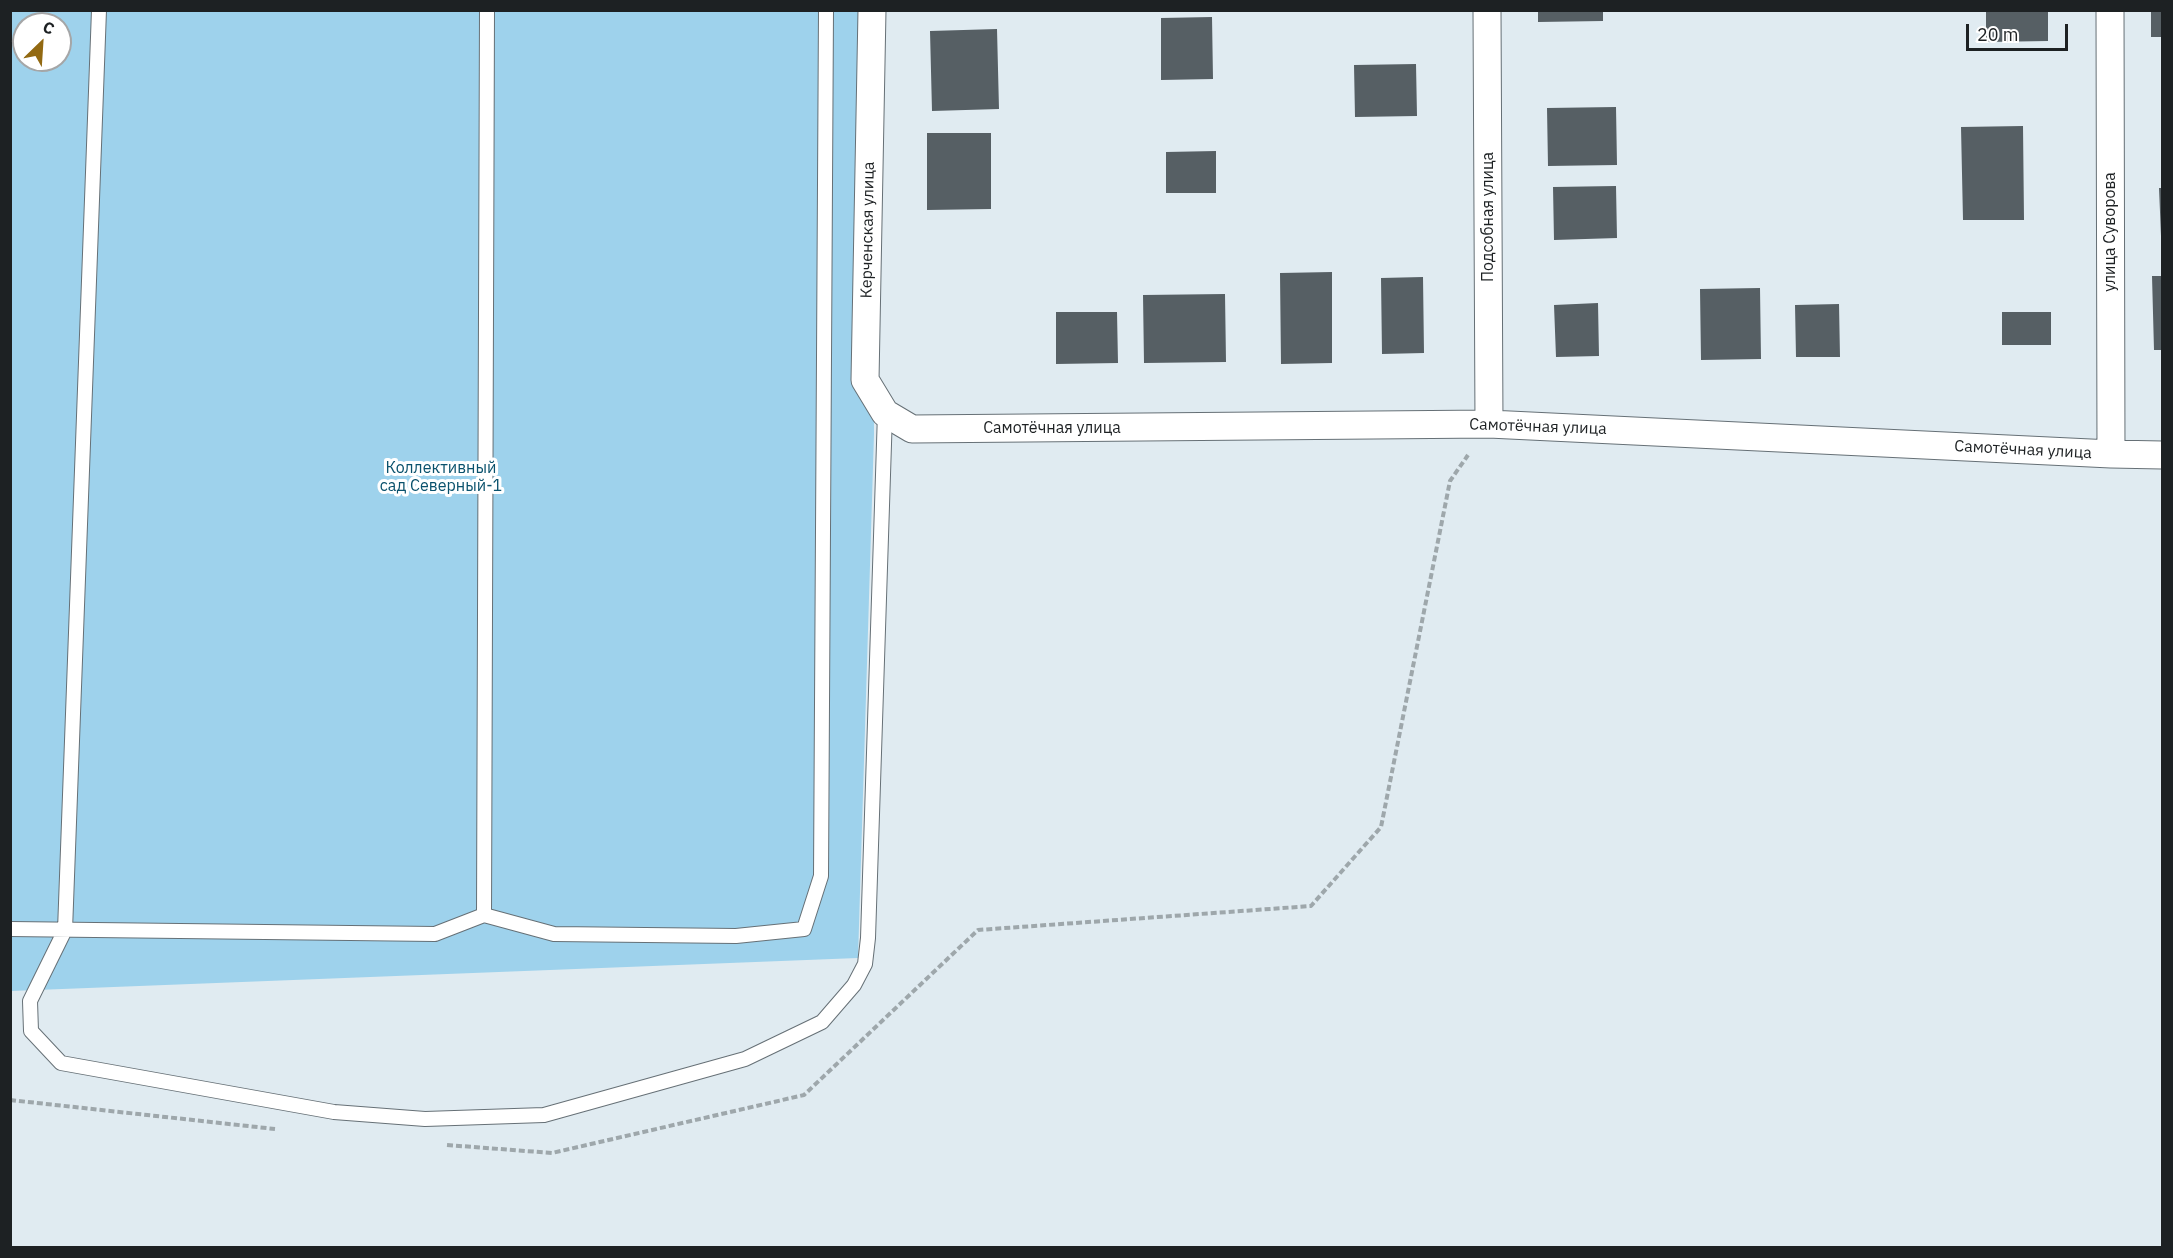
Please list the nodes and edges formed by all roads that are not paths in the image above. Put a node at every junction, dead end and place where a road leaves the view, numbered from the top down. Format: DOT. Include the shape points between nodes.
graph roads {
  1 [pos="99,10"];
  2 [pos="487,10"];
  3 [pos="826,10"];
  4 [pos="872,10"];
  5 [pos="1487,10"];
  6 [pos="2110,10"];
  7 [pos="885,414"];
  8 [pos="1488,424"];
  9 [pos="2110,454"];
  10 [pos="2163,454"];
  11 [pos="484,915"];
  12 [pos="10,929"];
  13 [pos="64,930"];
  1 -- 13 [label="lane"];
  2 -- 11 [label="lane"];
  3 -- 11 [label="lane" via="821,876 804,929 736,936 554,934"];
  4 -- 7 [label="street, Керченская улица" via="866,380"];
  5 -- 8 [label="street, Подсобная улица"];
  6 -- 9 [label="street, улица Суворова"];
  7 -- 8 [label="street, Самотёчная улица" via="912,429"];
  7 -- 13 [label="lane" via="868,938 865,964 854,986 822,1022 745,1059 544,1115 425,1119 334,1112 61,1063 32,1031 30,1001"];
  8 -- 9 [label="street, Самотёчная улица"];
  9 -- 10 [label="street, Самотёчная улица"];
  11 -- 13 [label="lane" via="435,934"];
  12 -- 13 [label="lane"];
}
